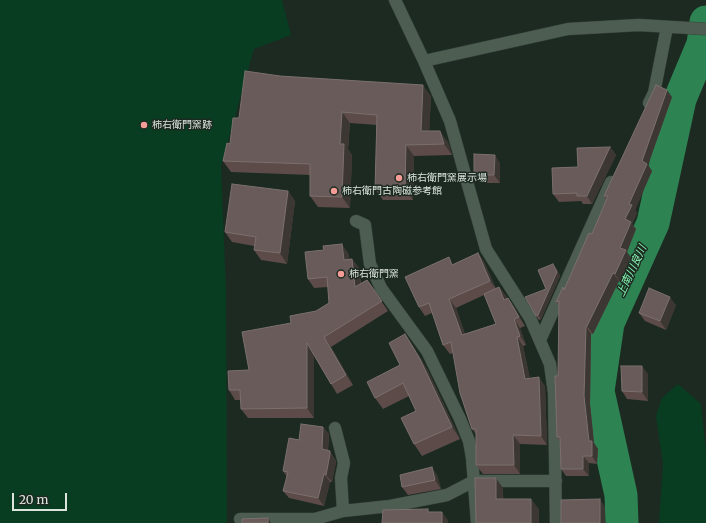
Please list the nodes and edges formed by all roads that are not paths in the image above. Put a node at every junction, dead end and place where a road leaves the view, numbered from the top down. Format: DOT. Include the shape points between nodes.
graph roads {
  1 [pos="395,0"];
  2 [pos="667,27"];
  3 [pos="706,29"];
  4 [pos="424,60"];
  5 [pos="645,112"];
  6 [pos="616,173"];
  7 [pos="356,221"];
  8 [pos="540,340"];
  9 [pos="335,428"];
  10 [pos="474,481"];
  11 [pos="556,481"];
  12 [pos="344,511"];
  13 [pos="240,520"];
  14 [pos="477,523"];
  15 [pos="556,523"];
  1 -- 4 [label="street"];
  2 -- 3 [label="street"];
  2 -- 4 [label="street" via="639,25 568,29"];
  2 -- 5 [label="street" via="654,93"];
  4 -- 8 [label="street" via="450,121 486,249 530,318"];
  6 -- 8 [label="street"];
  7 -- 10 [label="street" via="365,225 370,264 381,288 427,351 460,419 469,442"];
  8 -- 11 [label="street" via="550,364 554,393"];
  9 -- 12 [label="street" via="344,463 341,478"];
  10 -- 11 [label="street"];
  10 -- 12 [label="street" via="447,495 390,506"];
  10 -- 14 [label="street"];
  11 -- 15 [label="street"];
  12 -- 13 [label="street" via="314,519"];
}
